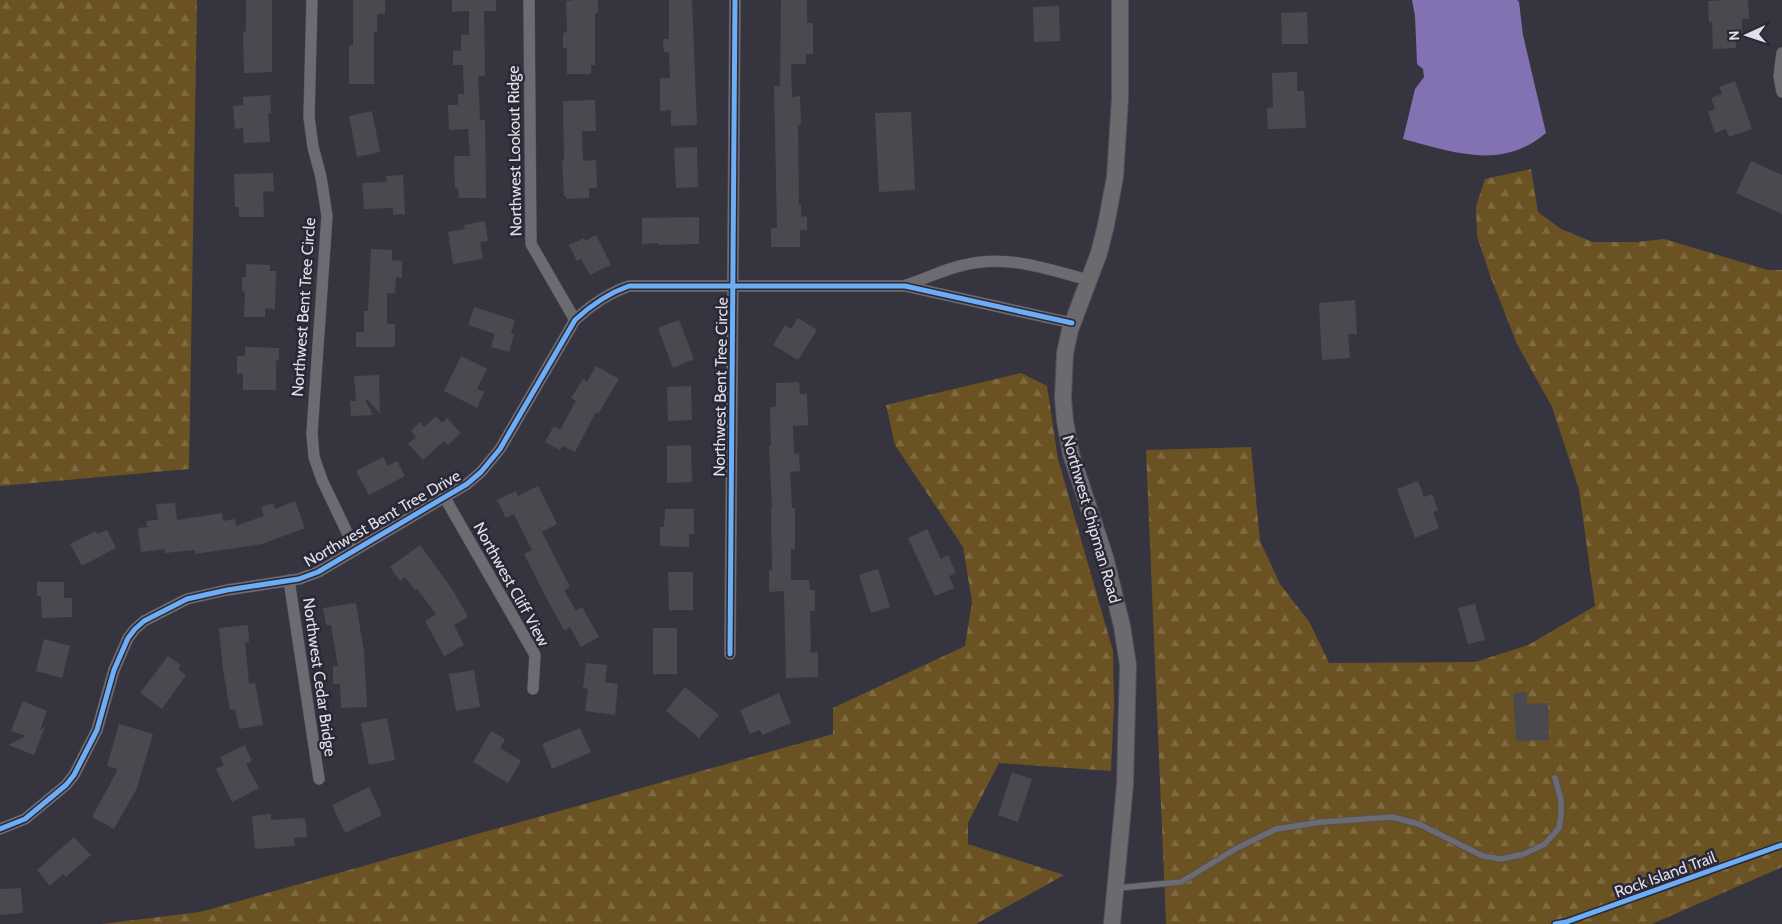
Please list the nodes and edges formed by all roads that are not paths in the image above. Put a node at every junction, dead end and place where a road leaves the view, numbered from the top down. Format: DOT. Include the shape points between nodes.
graph roads {
  1 [pos="312,0"];
  2 [pos="529,0"];
  3 [pos="736,0"];
  4 [pos="1120,0"];
  5 [pos="1782,53"];
  6 [pos="1782,92"];
  7 [pos="1088,280"];
  8 [pos="734,285"];
  9 [pos="905,286"];
  10 [pos="575,320"];
  11 [pos="1072,323"];
  12 [pos="445,498"];
  13 [pos="355,549"];
  14 [pos="289,580"];
  15 [pos="730,654"];
  16 [pos="533,689"];
  17 [pos="1555,778"];
  18 [pos="319,779"];
  19 [pos="0,829"];
  20 [pos="1116,889"];
  21 [pos="1112,924"];
  1 -- 13 [label="street, Northwest Bent Tree Circle" via="309,117 327,216 312,433 314,457 322,480"];
  2 -- 10 [label="street, Northwest Lookout Ridge" via="531,244"];
  3 -- 8 [label="street, Northwest Bent Tree Circle"];
  4 -- 7 [label="main road, Northwest Chipman Road" via="1116,177 1106,225"];
  5 -- 6 [label="street" via="1779,76"];
  7 -- 9 [label="street, Northwest Bent Tree Drive" via="1022,262 990,261 964,265"];
  7 -- 11 [label="main road, Northwest Chipman Road"];
  8 -- 9 [label="street, Northwest Bent Tree Drive"];
  8 -- 10 [label="street, Northwest Bent Tree Drive" via="629,286 616,291"];
  8 -- 15 [label="street, Northwest Bent Tree Circle"];
  9 -- 11 [label="street, Northwest Bent Tree Drive"];
  10 -- 12 [label="street, Northwest Bent Tree Drive" via="500,449 481,472"];
  11 -- 20 [label="main road, Northwest Chipman Road" via="1065,353 1065,421 1074,462 1105,557 1128,665 1125,785"];
  12 -- 13 [label="street, Northwest Bent Tree Drive"];
  12 -- 16 [label="street, Northwest Cliff View" via="535,655"];
  13 -- 14 [label="street, Northwest Bent Tree Drive" via="318,572"];
  14 -- 18 [label="street, Northwest Cedar Bridge"];
  14 -- 19 [label="street, Northwest Bent Tree Drive" via="187,599 140,625 128,638 114,670 97,730 74,775 25,819"];
  17 -- 20 [label="lane" via="1561,800 1559,828 1545,844 1524,854 1501,859 1483,856 1419,824 1392,817 1328,822 1276,829 1181,882"];
  20 -- 21 [label="main road, Northwest Chipman Road"];
}
